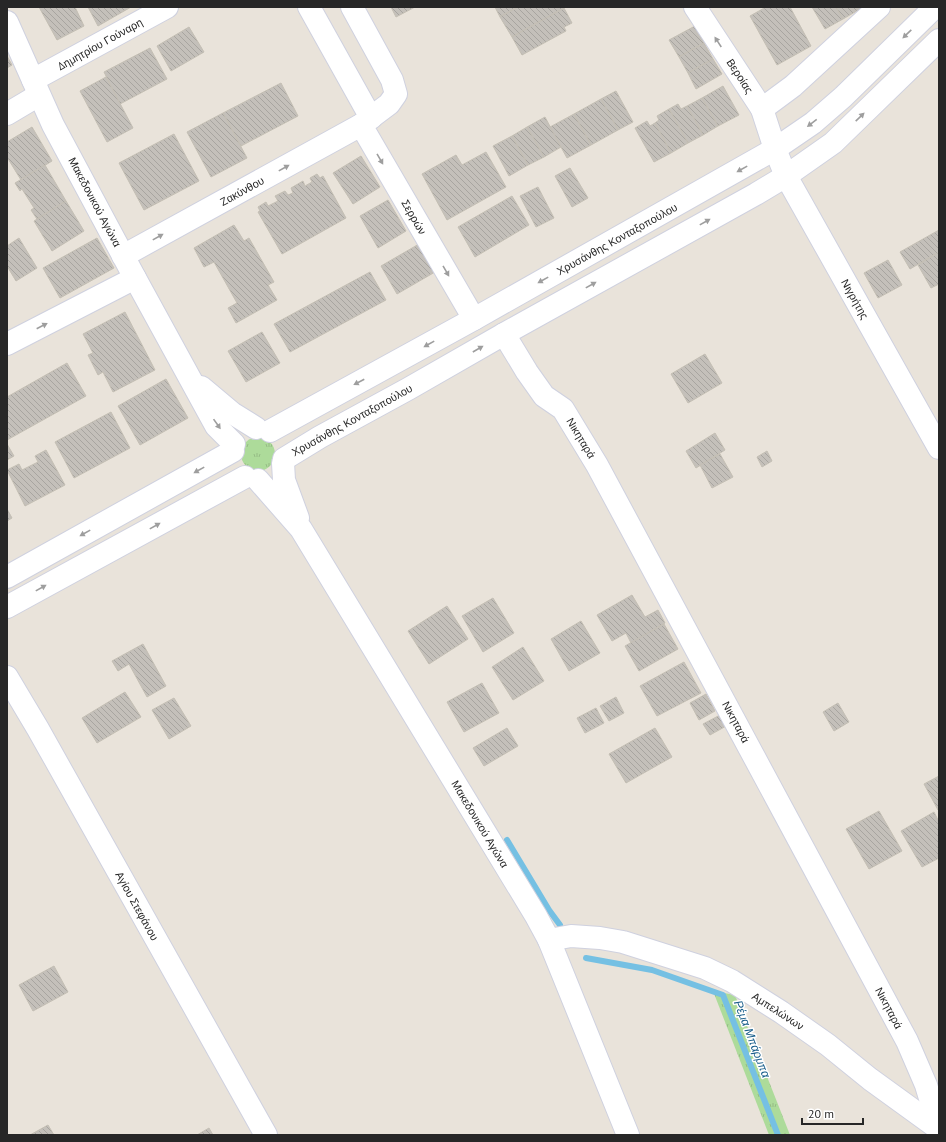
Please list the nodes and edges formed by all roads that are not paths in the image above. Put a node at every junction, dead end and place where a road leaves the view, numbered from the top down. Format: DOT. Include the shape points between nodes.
graph roads {
  1 [pos="167,7"];
  2 [pos="309,7"];
  3 [pos="352,7"];
  4 [pos="695,7"];
  5 [pos="879,7"];
  6 [pos="935,7"];
  7 [pos="7,22"];
  8 [pos="939,40"];
  9 [pos="36,88"];
  10 [pos="762,109"];
  11 [pos="7,114"];
  12 [pos="366,122"];
  13 [pos="775,149"];
  14 [pos="786,176"];
  15 [pos="124,256"];
  16 [pos="135,278"];
  17 [pos="474,319"];
  18 [pos="504,334"];
  19 [pos="7,344"];
  20 [pos="191,378"];
  21 [pos="263,429"];
  22 [pos="234,448"];
  23 [pos="939,448"];
  24 [pos="283,461"];
  25 [pos="252,478"];
  26 [pos="301,529"];
  27 [pos="7,577"];
  28 [pos="7,607"];
  29 [pos="7,677"];
  30 [pos="548,940"];
  31 [pos="939,1128"];
  32 [pos="266,1135"];
  33 [pos="628,1135"];
  1 -- 9 [label="street, Δημητρίου Γούναρη"];
  2 -- 12 [label="street, Σερρών"];
  3 -- 12 [label="street" via="392,80 396,94 390,104"];
  10 -- 4 [label="street, Βεροίας, one-way"];
  5 -- 10 [label="street" via="793,86"];
  6 -- 13 [label="street, Χρυσάνθης Κονταξοπούλου, one-way" via="843,98"];
  7 -- 9 [label="street, Μακεδονικού Αγώνα"];
  14 -- 8 [label="street, Χρυσάνθης Κονταξοπούλου, one-way" via="833,143"];
  9 -- 11 [label="street, Δημητρίου Γούναρη"];
  9 -- 15 [label="street, Μακεδονικού Αγώνα"];
  10 -- 13 [label="street, Βεροίας"];
  15 -- 12 [label="street, Ζακύνθου, one-way"];
  12 -- 17 [label="street, Σερρών, one-way"];
  13 -- 14 [label="street, Νιγρήτης"];
  13 -- 17 [label="street, Χρυσάνθης Κονταξοπούλου, one-way"];
  18 -- 14 [label="street, Χρυσάνθης Κονταξοπούλου, one-way"];
  14 -- 23 [label="street, Νιγρήτης"];
  15 -- 16 [label="street, Μακεδονικού Αγώνα"];
  19 -- 16 [label="street, one-way"];
  16 -- 20 [label="street, Μακεδονικού Αγώνα"];
  17 -- 21 [label="street, Χρυσάνθης Κονταξοπούλου, one-way"];
  24 -- 18 [label="street, Χρυσάνθης Κονταξοπούλου, one-way" via="320,437"];
  18 -- 31 [label="street, Νικηταρά" via="544,396 563,410 598,465 907,1041 926,1085"];
  20 -- 21 [label="street, Μακεδονικού Αγώνα" via="232,413"];
  20 -- 22 [label="street, Μακεδονικού Αγώνα, one-way" via="216,426"];
  21 -- 22 [label="street" via="249,430 238,438"];
  21 -- 24 [label="street" via="276,435 282,442"];
  22 -- 25 [label="street" via="233,458 239,472"];
  22 -- 27 [label="street, one-way"];
  24 -- 25 [label="street" via="273,476 266,479"];
  24 -- 26 [label="street" via="284,480"];
  25 -- 26 [label="street"];
  28 -- 25 [label="street, one-way"];
  26 -- 30 [label="street, Μακεδονικού Αγώνα" via="536,916"];
  29 -- 32 [label="street, Αγίου Στεφάνου"];
  30 -- 31 [label="street, Αμπελώνων" via="571,936 611,939 705,968 732,981 828,1044 870,1079"];
  30 -- 33 [label="street, Μακεδονικού Αγώνα"];
}
